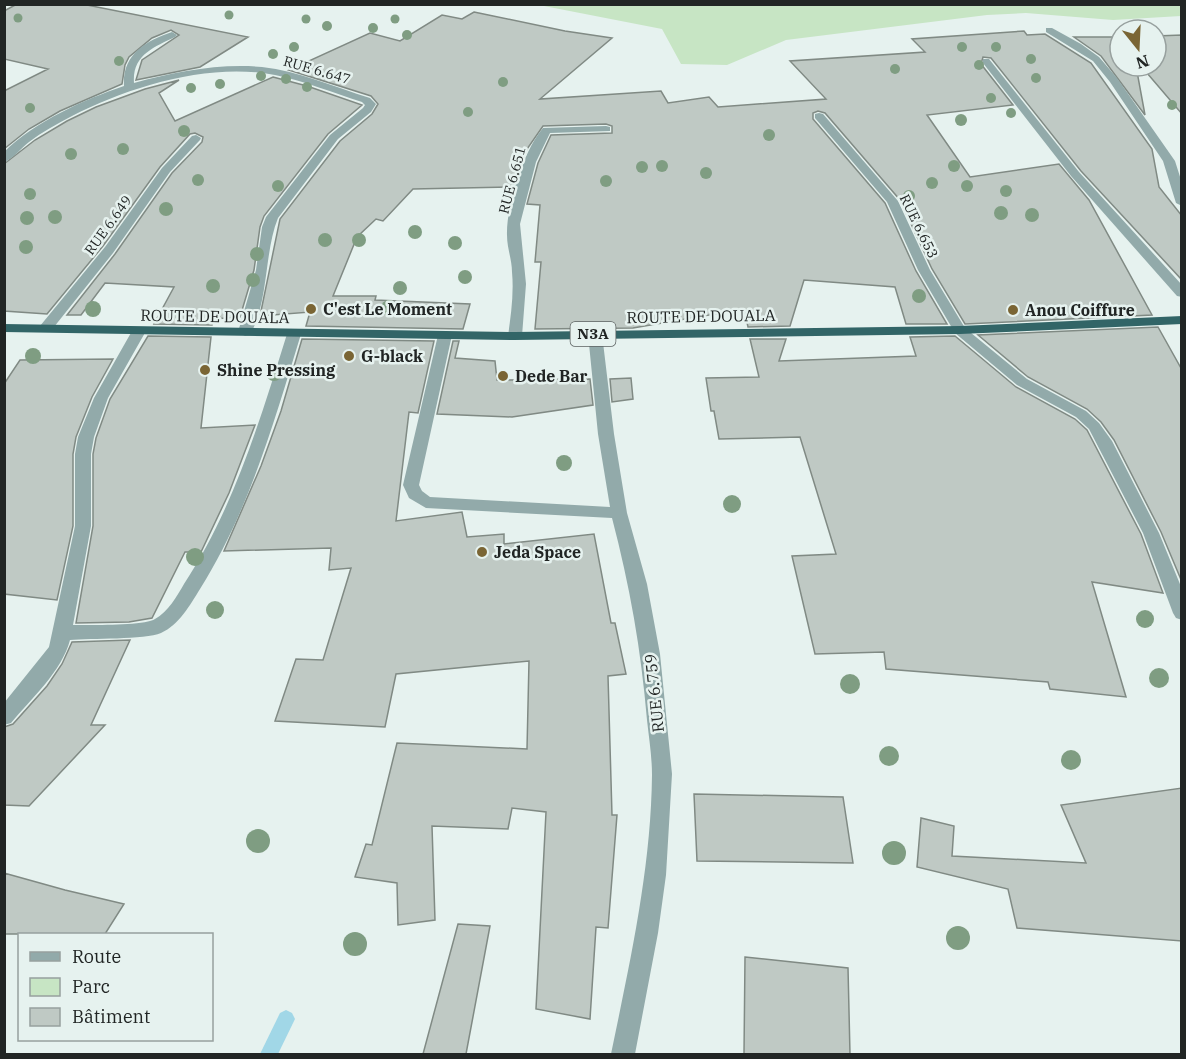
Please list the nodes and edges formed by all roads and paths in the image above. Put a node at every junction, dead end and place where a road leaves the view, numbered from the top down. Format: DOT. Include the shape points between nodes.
graph roads {
  1 [pos="1049,30"];
  2 [pos="172,35"];
  3 [pos="986,61"];
  4 [pos="129,87"];
  5 [pos="819,116"];
  6 [pos="606,129"];
  7 [pos="196,138"];
  8 [pos="4,159"];
  9 [pos="1182,203"];
  10 [pos="1182,293"];
  11 [pos="1182,320"];
  12 [pos="4,328"];
  13 [pos="45,329"];
  14 [pos="960,330"];
  15 [pos="139,331"];
  16 [pos="245,333"];
  17 [pos="294,333"];
  18 [pos="595,334"];
  19 [pos="445,335"];
  20 [pos="516,336"];
  21 [pos="619,513"];
  22 [pos="1182,613"];
  23 [pos="62,633"];
  24 [pos="4,717"];
  25 [pos="623,1054"];
  1 -- 9 [label="street" via="1096,59 1114,80 1169,161"];
  2 -- 4 [label="street" via="128,64"];
  3 -- 10 [label="street" via="1075,174"];
  4 -- 8 [label="street, RUE 6.647" via="39,130"];
  4 -- 16 [label="street, RUE 6.647" via="203,74 260,70 371,104 334,137 272,217"];
  5 -- 14 [label="street, RUE 6.653" via="892,201 924,270"];
  6 -- 20 [label="street, RUE 6.651" via="547,130 535,147 520,193 513,234 519,275"];
  7 -- 13 [label="street, RUE 6.649" via="166,170 109,250"];
  11 -- 14 [label="highway, ROUTE DE DOUALA / N3A"];
  12 -- 13 [label="highway, ROUTE DE DOUALA / N3A"];
  13 -- 15 [label="highway, ROUTE DE DOUALA / N3A"];
  14 -- 18 [label="highway, ROUTE DE DOUALA / N3A"];
  14 -- 22 [label="street, RUE 6.653" via="1022,382 1094,426 1151,533"];
  15 -- 16 [label="highway, ROUTE DE DOUALA / N3A"];
  15 -- 23 [label="street" via="97,407 87,437 83,454 83,526"];
  16 -- 17 [label="highway, ROUTE DE DOUALA / N3A"];
  17 -- 19 [label="highway, ROUTE DE DOUALA / N3A"];
  17 -- 23 [label="street" via="254,458 224,534 167,623 155,628"];
  18 -- 20 [label="highway, ROUTE DE DOUALA / N3A"];
  18 -- 21 [label="street, RUE 6.759"];
  19 -- 20 [label="highway, ROUTE DE DOUALA / N3A"];
  19 -- 21 [label="street" via="411,484 415,494 426,502"];
  21 -- 25 [label="street, RUE 6.759" via="651,654 662,774 647,933"];
  23 -- 24 [label="street" via="58,649"];
}
